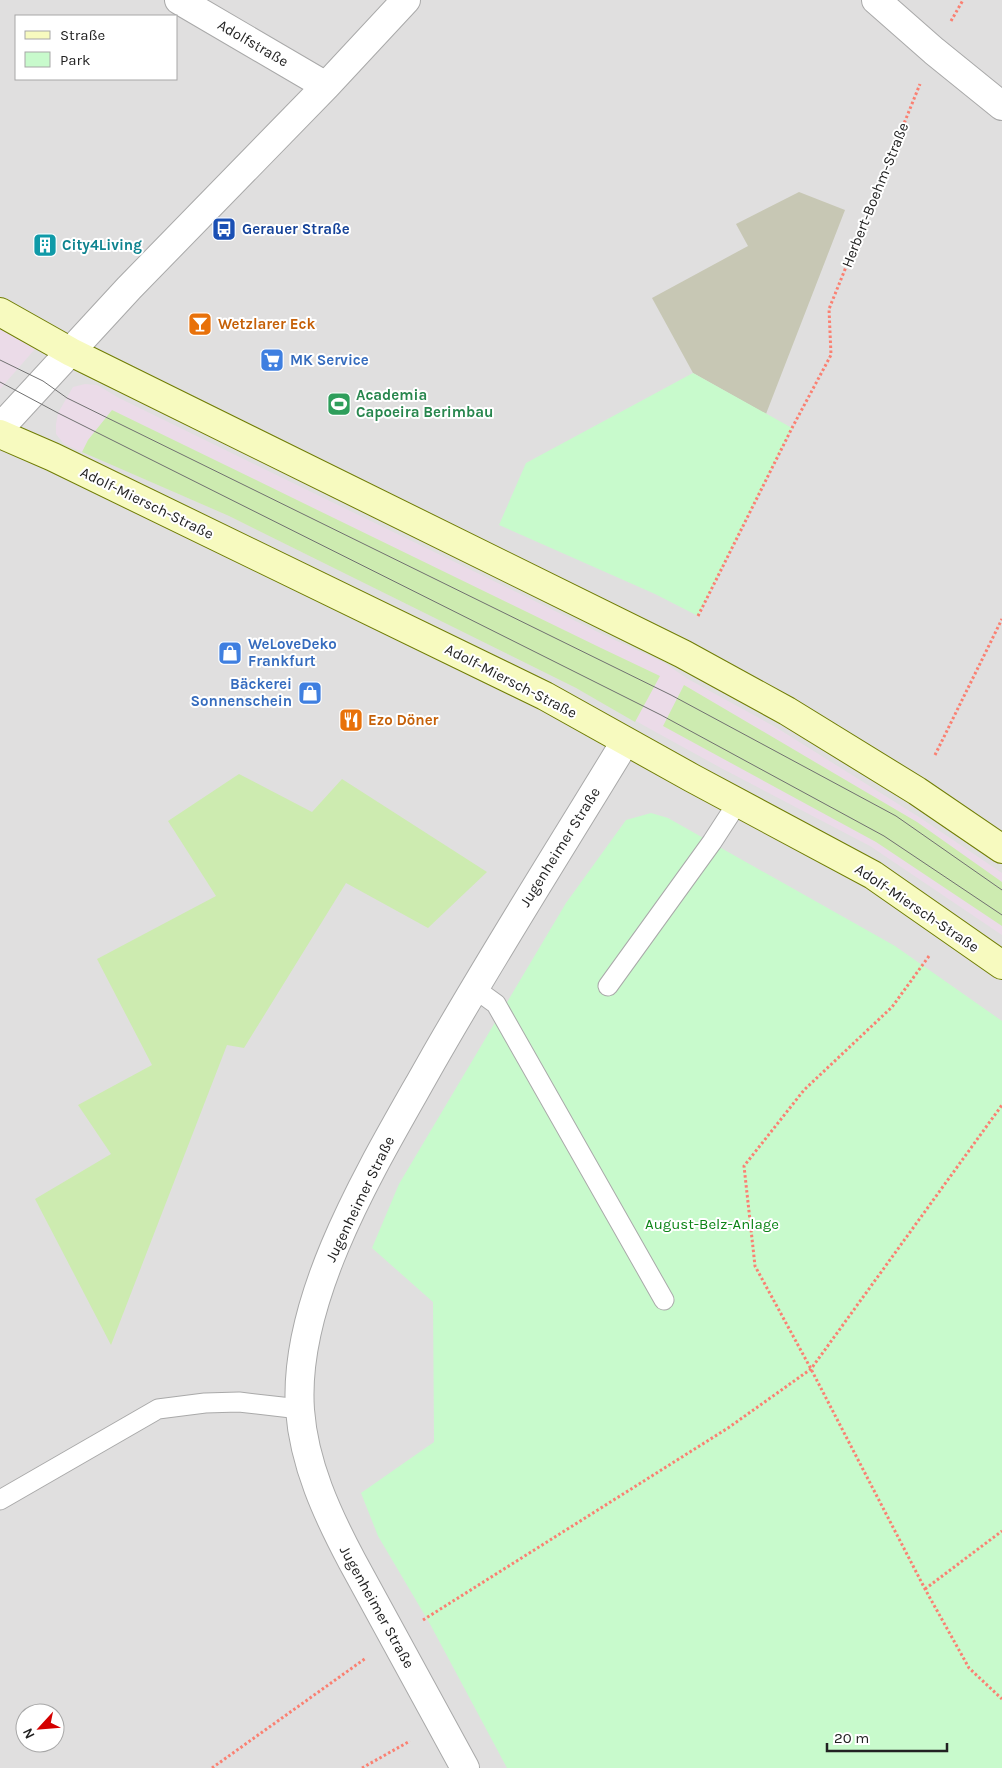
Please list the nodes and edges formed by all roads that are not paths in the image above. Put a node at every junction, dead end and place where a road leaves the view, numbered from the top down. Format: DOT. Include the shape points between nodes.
graph roads {
  1 [pos="179,0"];
  2 [pos="406,0"];
  3 [pos="876,0"];
  4 [pos="326,86"];
  5 [pos="1002,106"];
  6 [pos="0,312"];
  7 [pos="71,352"];
  8 [pos="0,428"];
  9 [pos="0,434"];
  10 [pos="625,742"];
  11 [pos="738,802"];
  12 [pos="1002,849"];
  13 [pos="1002,965"];
  14 [pos="608,986"];
  15 [pos="474,988"];
  16 [pos="664,1300"];
  17 [pos="300,1409"];
  18 [pos="0,1500"];
  19 [pos="466,1768"];
  1 -- 4 [label="street, Adolfstraße"];
  2 -- 4 [label="street"];
  3 -- 5 [label="street"];
  4 -- 7 [label="street"];
  6 -- 7 [label="main road"];
  7 -- 8 [label="street"];
  7 -- 12 [label="main road" via="683,654 787,711"];
  9 -- 10 [label="main road, Adolf-Miersch-Straße" via="545,696"];
  10 -- 11 [label="main road, Adolf-Miersch-Straße"];
  10 -- 15 [label="street, Jugenheimer Straße"];
  11 -- 13 [label="main road, Adolf-Miersch-Straße" via="873,875"];
  11 -- 14 [label="lane"];
  15 -- 16 [label="lane" via="496,1004"];
  15 -- 17 [label="street, Jugenheimer Straße" via="390,1135 329,1263 310,1318 302,1364"];
  17 -- 18 [label="lane" via="239,1402 158,1408"];
  17 -- 19 [label="street, Jugenheimer Straße" via="305,1446 319,1492 344,1546"];
}
